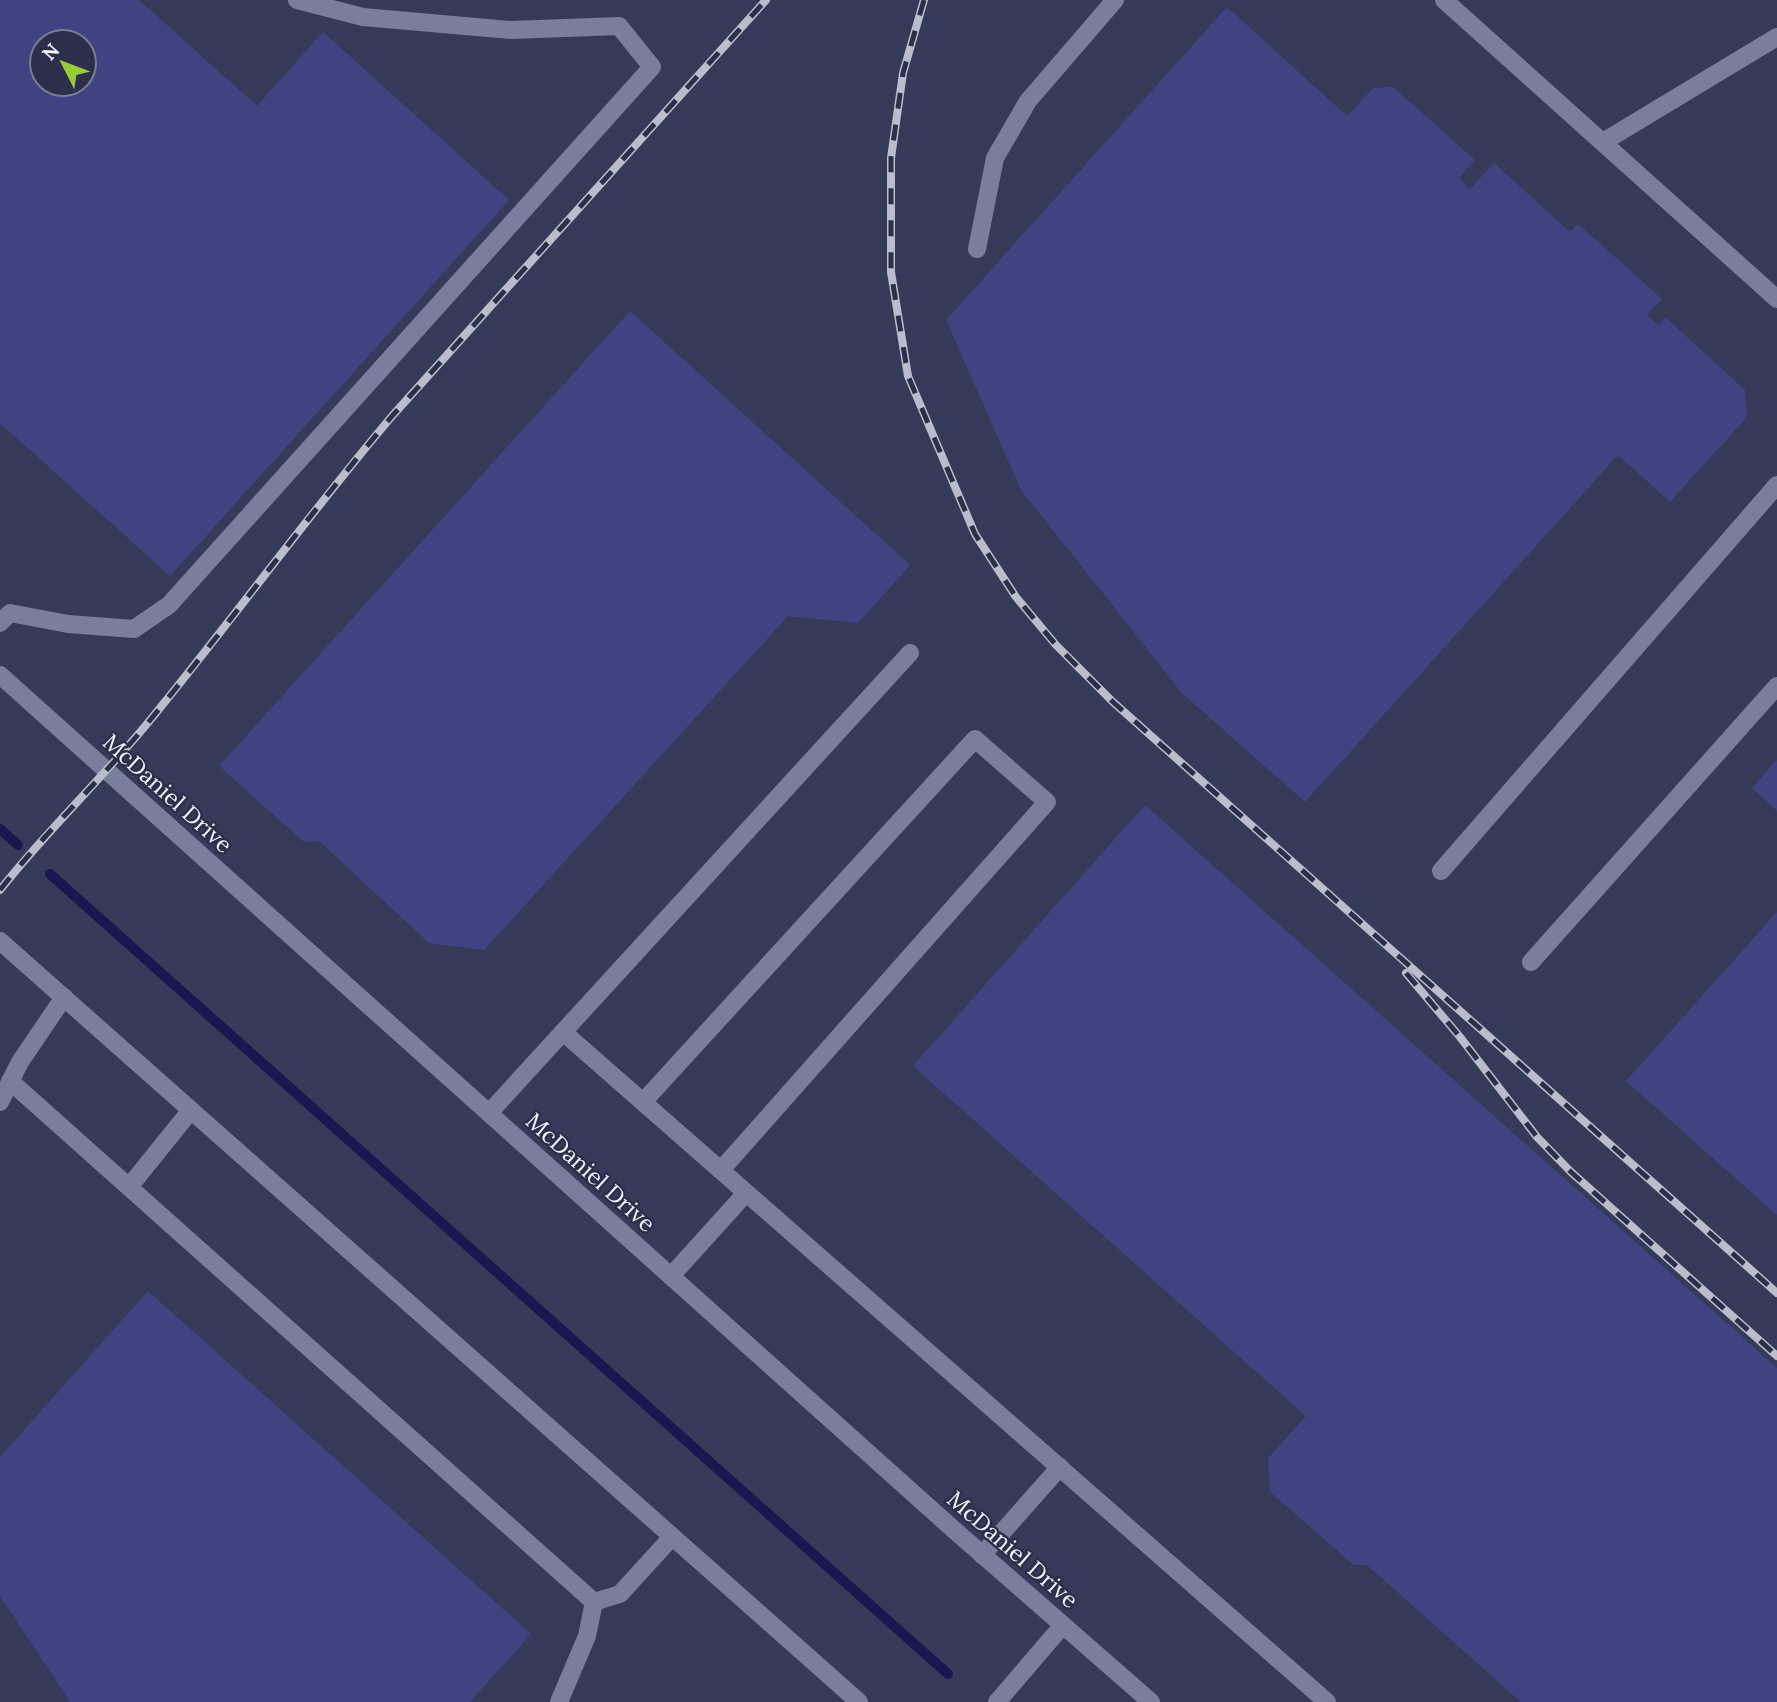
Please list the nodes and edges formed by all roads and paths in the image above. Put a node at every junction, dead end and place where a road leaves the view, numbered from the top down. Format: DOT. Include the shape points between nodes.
graph roads {
  1 [pos="297,0"];
  2 [pos="1115,0"];
  3 [pos="1444,0"];
  4 [pos="1777,37"];
  5 [pos="1603,142"];
  6 [pos="977,249"];
  7 [pos="1777,299"];
  8 [pos="1777,485"];
  9 [pos="3,614"];
  10 [pos="910,653"];
  11 [pos="0,675"];
  12 [pos="1777,686"];
  13 [pos="1441,871"];
  14 [pos="0,941"];
  15 [pos="1531,962"];
  16 [pos="64,997"];
  17 [pos="563,1032"];
  18 [pos="10,1081"];
  19 [pos="0,1102"];
  20 [pos="643,1102"];
  21 [pos="191,1110"];
  22 [pos="489,1113"];
  23 [pos="721,1170"];
  24 [pos="129,1187"];
  25 [pos="746,1193"];
  26 [pos="671,1276"];
  27 [pos="1060,1468"];
  28 [pos="672,1537"];
  29 [pos="982,1555"];
  30 [pos="594,1602"];
  31 [pos="1063,1625"];
  32 [pos="559,1702"];
  33 [pos="859,1702"];
  34 [pos="996,1702"];
  35 [pos="1151,1702"];
  36 [pos="1327,1702"];
  1 -- 9 [label="street" via="363,17 497,29 620,26 652,66 169,605 134,629"];
  2 -- 6 [label="street" via="1028,101 995,158"];
  3 -- 5 [label="street"];
  4 -- 5 [label="street"];
  5 -- 7 [label="street"];
  8 -- 13 [label="street"];
  10 -- 17 [label="street"];
  11 -- 22 [label="street, McDaniel Drive"];
  12 -- 15 [label="street"];
  14 -- 16 [label="street"];
  16 -- 18 [label="street"];
  16 -- 21 [label="street"];
  17 -- 20 [label="street"];
  17 -- 22 [label="street"];
  18 -- 19 [label="street"];
  18 -- 24 [label="street"];
  20 -- 23 [label="street"];
  20 -- 23 [label="street" via="975,739 1047,802"];
  21 -- 24 [label="street"];
  21 -- 28 [label="street"];
  22 -- 26 [label="street, McDaniel Drive"];
  23 -- 25 [label="street"];
  24 -- 30 [label="street"];
  25 -- 26 [label="street"];
  25 -- 27 [label="street"];
  26 -- 29 [label="street, McDaniel Drive"];
  27 -- 29 [label="street"];
  27 -- 36 [label="street"];
  28 -- 30 [label="street" via="620,1594"];
  28 -- 33 [label="street"];
  29 -- 31 [label="street, McDaniel Drive"];
  30 -- 32 [label="street" via="587,1636"];
  31 -- 34 [label="street"];
  31 -- 35 [label="street, McDaniel Drive"];
}
